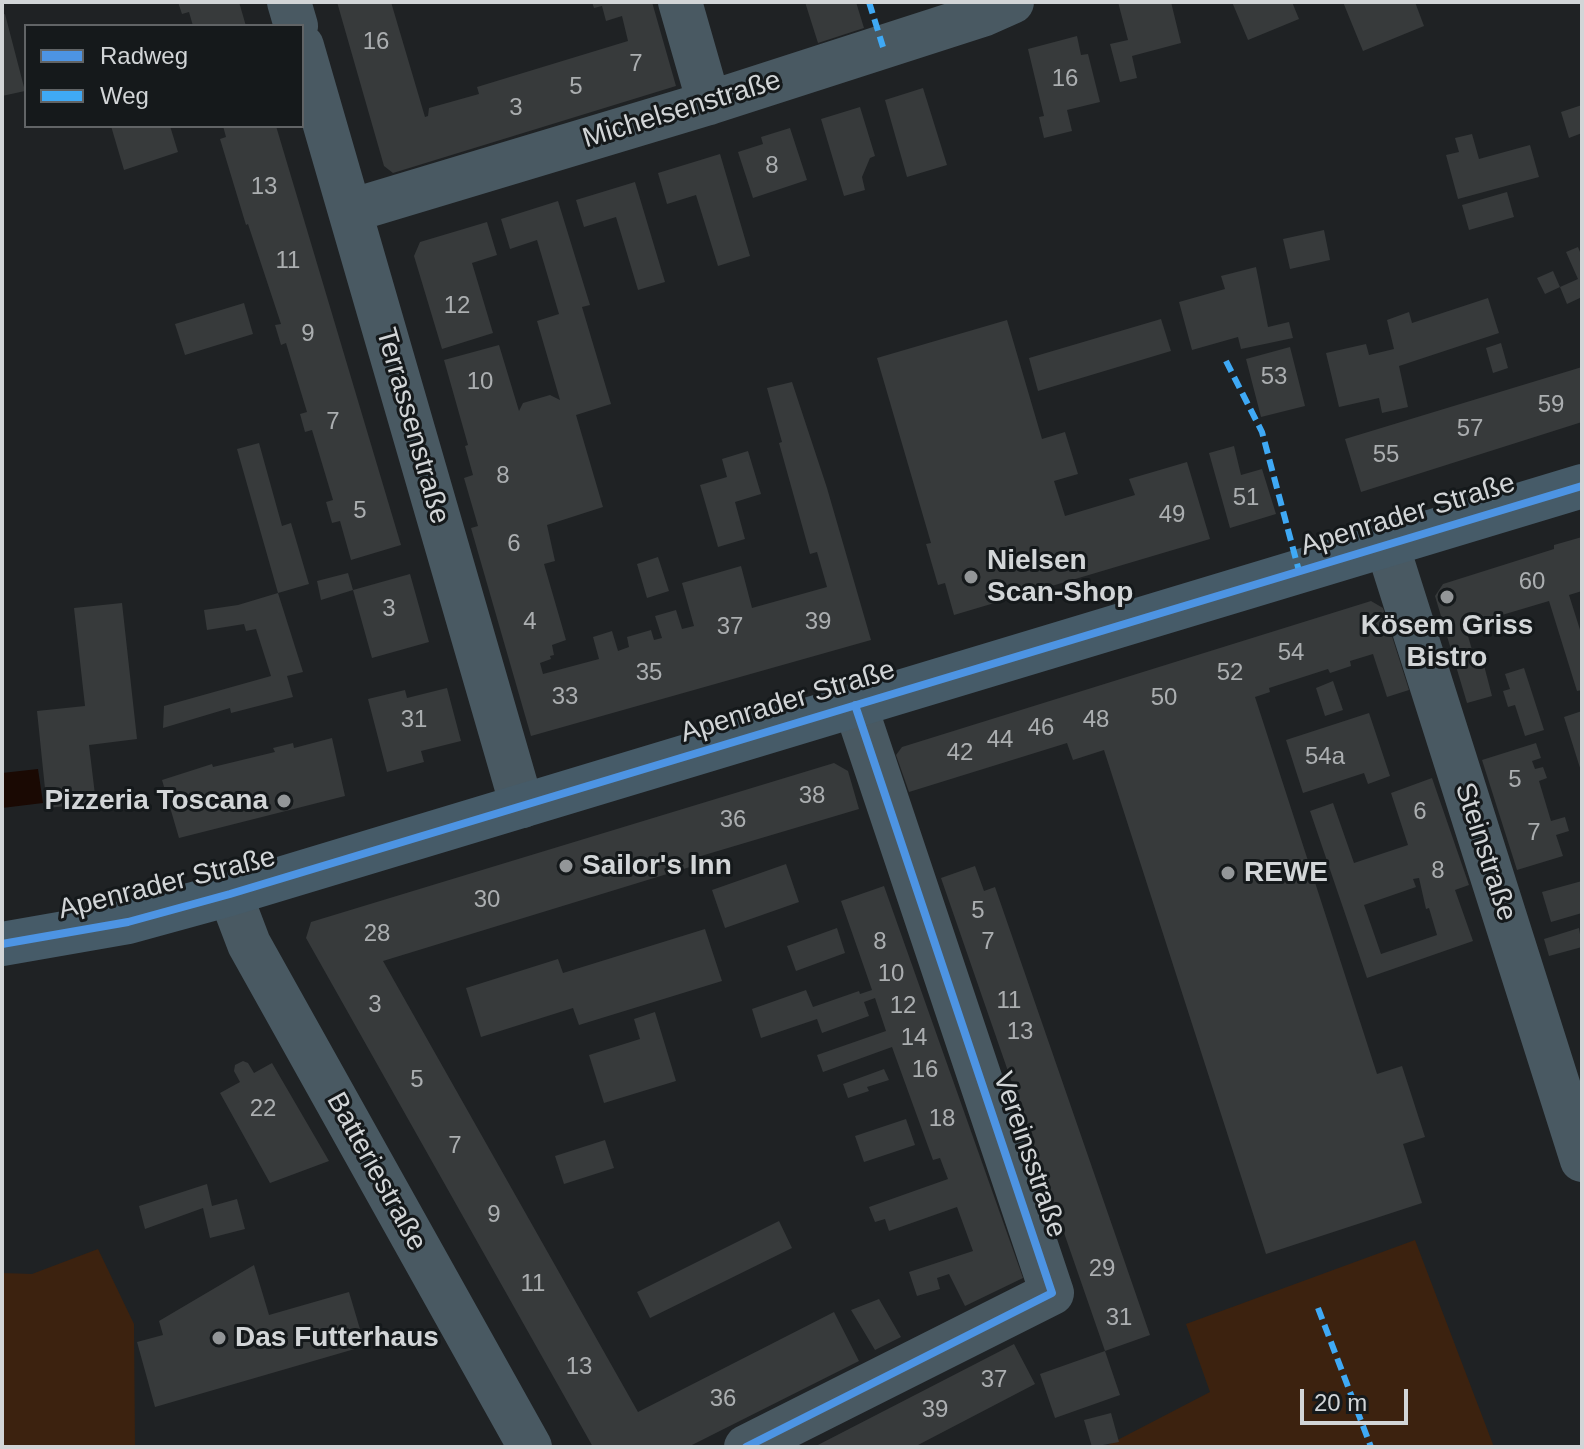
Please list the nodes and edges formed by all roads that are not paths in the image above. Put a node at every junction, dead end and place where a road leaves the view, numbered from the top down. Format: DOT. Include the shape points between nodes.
graph roads {
  1 [pos="289,2"];
  2 [pos="680,2"];
  3 [pos="1012,2"];
  4 [pos="295,24"];
  5 [pos="304,53"];
  6 [pos="709,103"];
  7 [pos="350,211"];
  8 [pos="1582,486"];
  9 [pos="1387,545"];
  10 [pos="855,705"];
  11 [pos="522,806"];
  12 [pos="230,894"];
  13 [pos="2,944"];
  14 [pos="1582,1160"];
  15 [pos="530,1447"];
  16 [pos="746,1447"];
  1 -- 4 [label="street"];
  2 -- 6 [label="street"];
  3 -- 6 [label="street, Michelsenstraße"];
  5 -- 7 [label="street, Terrassenstraße"];
  6 -- 7 [label="street, Michelsenstraße"];
  7 -- 11 [label="street, Terrassenstraße"];
  8 -- 9 [label="main road, Apenrader Straße"];
  9 -- 10 [label="main road, Apenrader Straße"];
  9 -- 14 [label="street, Steinstraße"];
  10 -- 11 [label="main road, Apenrader Straße"];
  10 -- 16 [label="street, Vereinsstraße" via="1052,1293"];
  11 -- 12 [label="main road, Apenrader Straße"];
  12 -- 13 [label="main road, Apenrader Straße" via="128,922"];
  12 -- 15 [label="street, Batteriestraße" via="249,944"];
}
